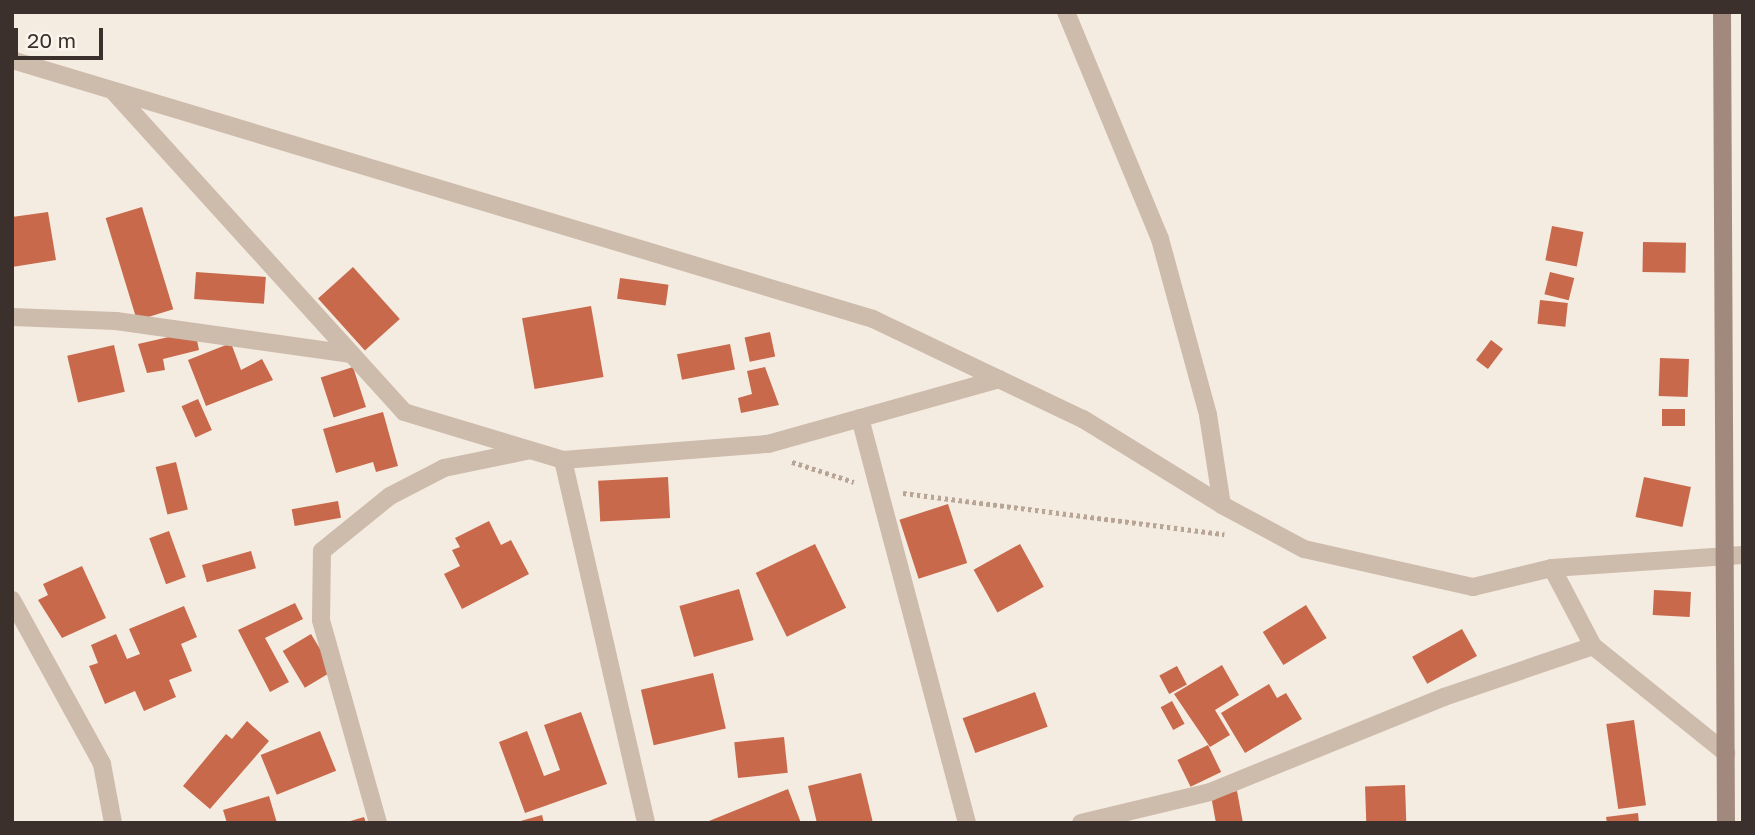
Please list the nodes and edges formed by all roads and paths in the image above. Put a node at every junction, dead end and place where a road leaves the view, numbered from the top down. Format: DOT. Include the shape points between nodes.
graph roads {
  1 [pos="1066,12"];
  2 [pos="1722,12"];
  3 [pos="12,60"];
  4 [pos="112,90"];
  5 [pos="12,317"];
  6 [pos="350,354"];
  7 [pos="999,379"];
  8 [pos="860,418"];
  9 [pos="530,450"];
  10 [pos="563,460"];
  11 [pos="785,460"];
  12 [pos="881,491"];
  13 [pos="1222,505"];
  14 [pos="1238,537"];
  15 [pos="1735,555"];
  16 [pos="1552,568"];
  17 [pos="12,600"];
  18 [pos="1593,646"];
  19 [pos="1726,753"];
  20 [pos="1090,821"];
  21 [pos="113,823"];
  22 [pos="378,823"];
  23 [pos="646,823"];
  24 [pos="967,823"];
  25 [pos="1726,823"];
  1 -- 13 [label="street" via="1160,239 1208,415"];
  2 -- 15 [label="main road"];
  3 -- 4 [label="street"];
  4 -- 6 [label="street" via="203,184"];
  4 -- 7 [label="street" via="873,319"];
  5 -- 6 [label="street" via="116,321"];
  6 -- 9 [label="street" via="404,412"];
  7 -- 8 [label="street"];
  7 -- 13 [label="street" via="1083,419"];
  8 -- 10 [label="street" via="768,444"];
  8 -- 12 [label="street"];
  9 -- 10 [label="street"];
  9 -- 22 [label="street" via="444,468 390,496 322,551 321,620"];
  10 -- 23 [label="street"];
  11 -- 12 [label="path"];
  12 -- 14 [label="path" via="1134,518"];
  12 -- 24 [label="street" via="888,539"];
  13 -- 16 [label="street" via="1304,549 1473,587"];
  15 -- 16 [label="street"];
  15 -- 19 [label="main road"];
  16 -- 18 [label="street"];
  17 -- 21 [label="street" via="102,764"];
  18 -- 19 [label="street"];
  18 -- 20 [label="street" via="1444,697 1210,792"];
  19 -- 25 [label="main road"];
}
